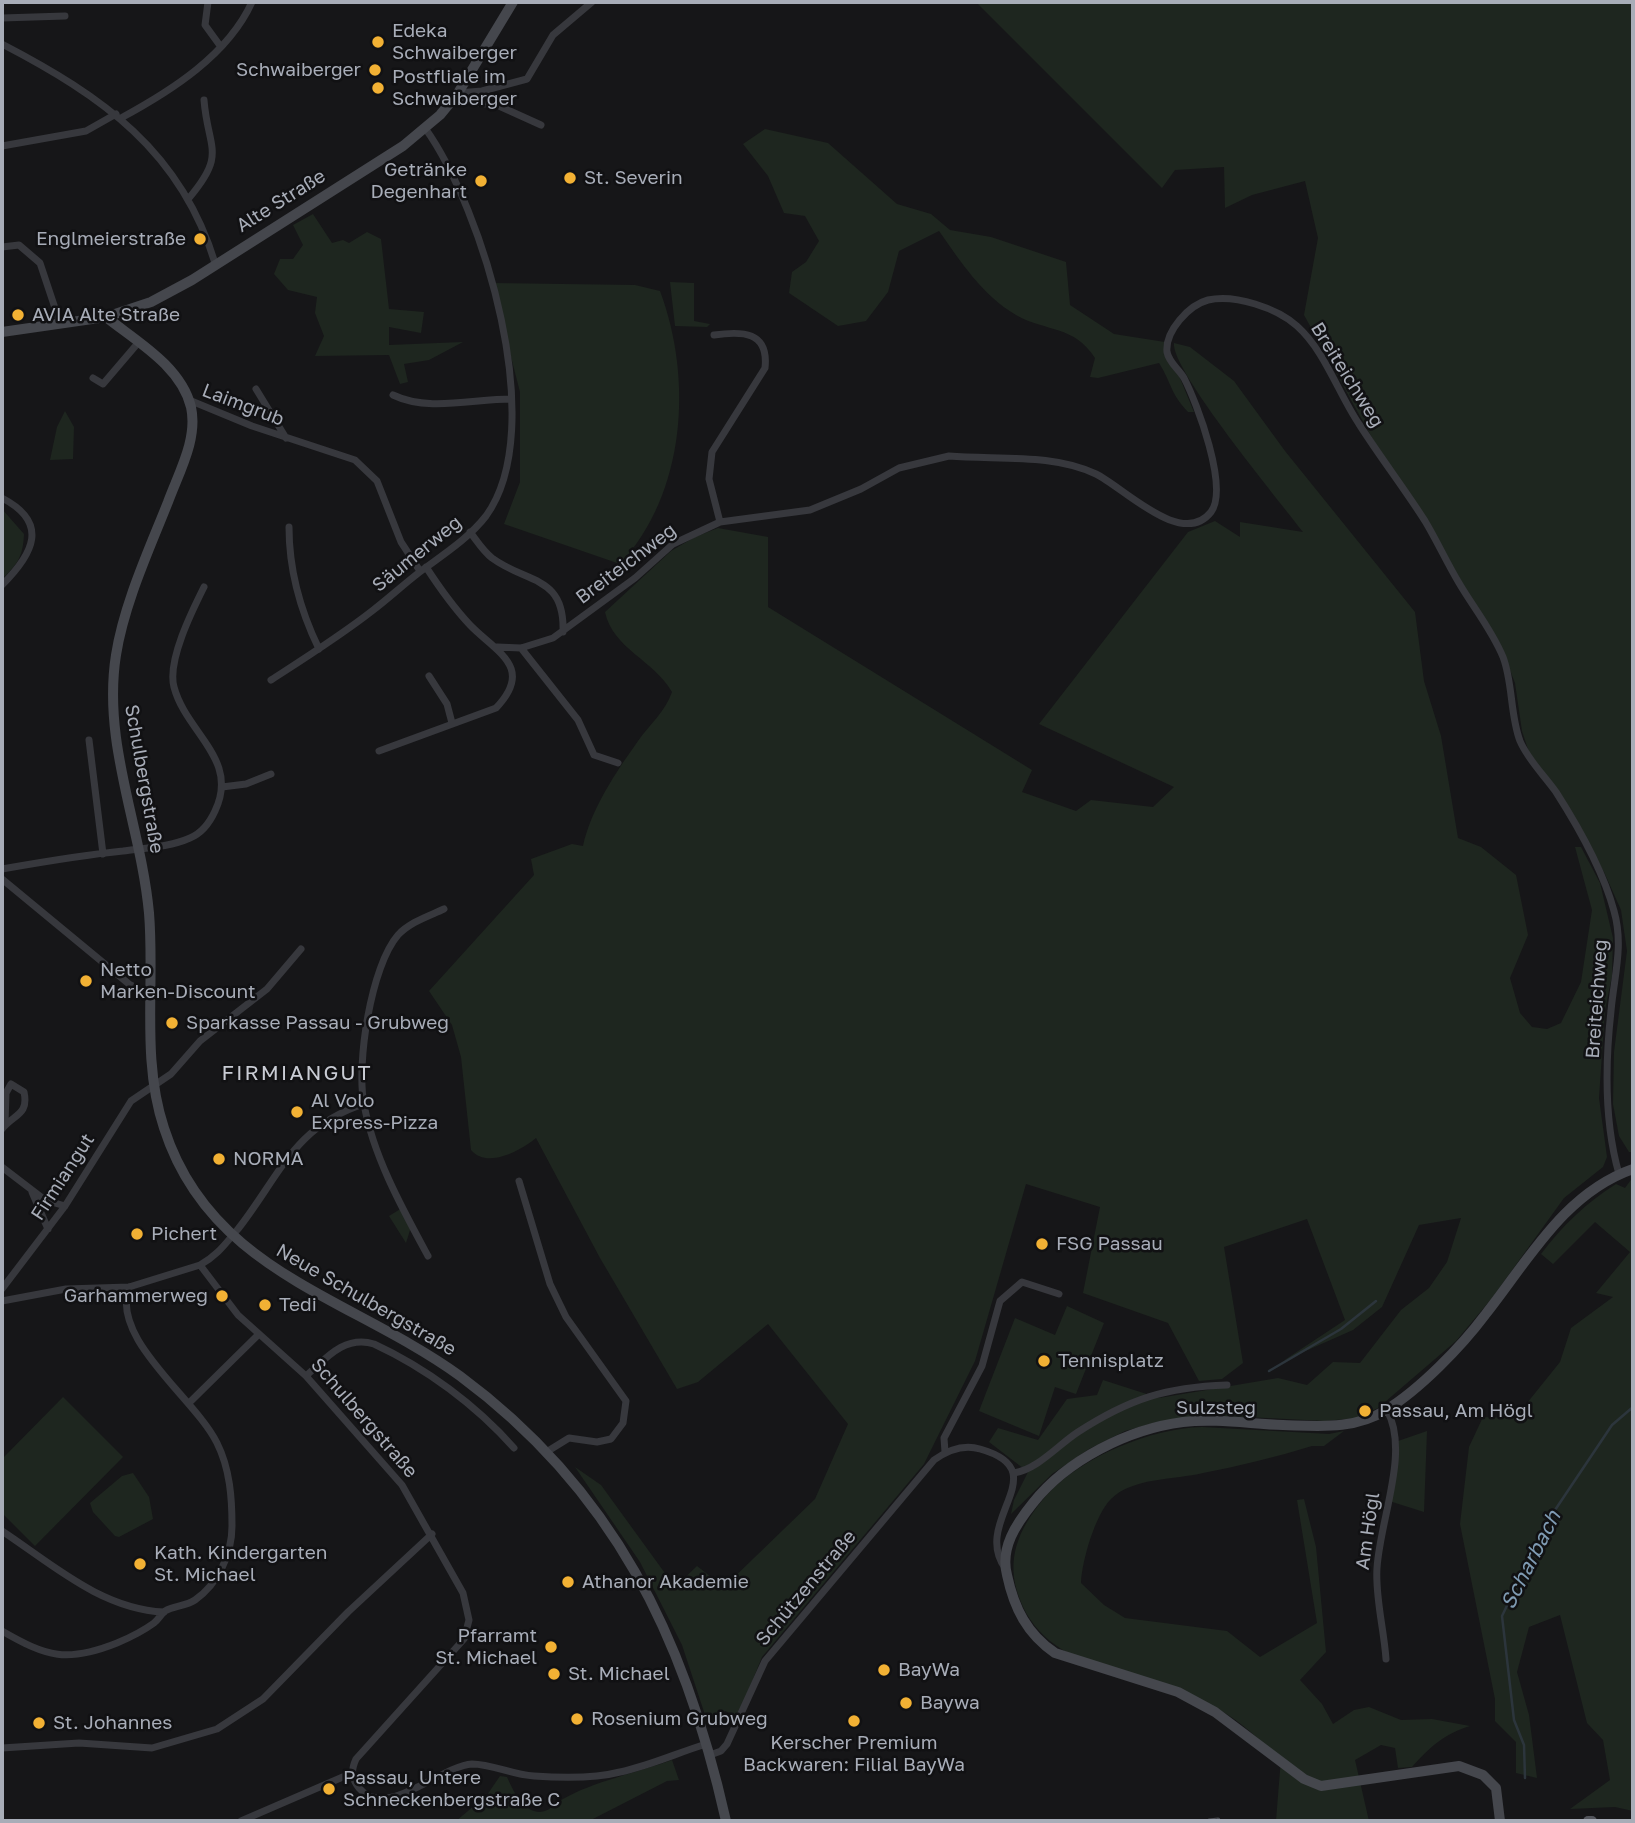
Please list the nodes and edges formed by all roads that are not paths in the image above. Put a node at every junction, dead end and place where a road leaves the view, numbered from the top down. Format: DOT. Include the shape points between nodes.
graph roads {
  1 [pos="208,2"];
  2 [pos="252,2"];
  3 [pos="513,2"];
  4 [pos="592,2"];
  5 [pos="65,16"];
  6 [pos="2,18"];
  7 [pos="2,44"];
  8 [pos="221,47"];
  9 [pos="456,96"];
  10 [pos="204,100"];
  11 [pos="118,116"];
  12 [pos="541,125"];
  13 [pos="425,128"];
  14 [pos="2,146"];
  15 [pos="189,198"];
  16 [pos="2,247"];
  17 [pos="215,263"];
  18 [pos="106,317"];
  19 [pos="60,323"];
  20 [pos="2,332"];
  21 [pos="714,335"];
  22 [pos="138,343"];
  23 [pos="93,378"];
  24 [pos="256,389"];
  25 [pos="393,395"];
  26 [pos="511,399"];
  27 [pos="189,400"];
  28 [pos="286,438"];
  29 [pos="2,498"];
  30 [pos="720,522"];
  31 [pos="289,527"];
  32 [pos="470,532"];
  33 [pos="424,569"];
  34 [pos="2,585"];
  35 [pos="204,587"];
  36 [pos="563,632"];
  37 [pos="497,647"];
  38 [pos="521,648"];
  39 [pos="319,649"];
  40 [pos="429,676"];
  41 [pos="271,680"];
  42 [pos="452,723"];
  43 [pos="89,740"];
  44 [pos="379,751"];
  45 [pos="618,763"];
  46 [pos="271,774"];
  47 [pos="222,788"];
  48 [pos="140,849"];
  49 [pos="103,853"];
  50 [pos="2,869"];
  51 [pos="2,879"];
  52 [pos="444,909"];
  53 [pos="301,949"];
  54 [pos="150,995"];
  55 [pos="154,1086"];
  56 [pos="363,1104"];
  57 [pos="4,1126"];
  58 [pos="2,1167"];
  59 [pos="1633,1169"];
  60 [pos="1619,1174"];
  61 [pos="519,1181"];
  62 [pos="32,1192"];
  63 [pos="65,1206"];
  64 [pos="48,1229"];
  65 [pos="233,1237"];
  66 [pos="428,1256"];
  67 [pos="200,1265"];
  68 [pos="129,1287"];
  69 [pos="2,1289"];
  70 [pos="1059,1294"];
  71 [pos="2,1301"];
  72 [pos="259,1334"];
  73 [pos="306,1376"];
  74 [pos="1227,1385"];
  75 [pos="190,1402"];
  76 [pos="1387,1409"];
  77 [pos="514,1448"];
  78 [pos="548,1451"];
  79 [pos="945,1452"];
  80 [pos="1014,1473"];
  81 [pos="2,1531"];
  82 [pos="432,1534"];
  83 [pos="1005,1568"];
  84 [pos="164,1612"];
  85 [pos="2,1631"];
  86 [pos="1386,1659"];
  87 [pos="2,1748"];
  88 [pos="708,1750"];
  89 [pos="352,1773"];
  90 [pos="241,1821"];
  91 [pos="726,1821"];
  92 [pos="1500,1821"];
  1 -- 8 [label="street" via="205,25"];
  2 -- 8 [label="street"];
  3 -- 9 [label="street, Alte Straße"];
  4 -- 9 [label="street" via="553,35 527,79"];
  5 -- 6 [label="street"];
  7 -- 11 [label="street" via="64,77"];
  8 -- 11 [label="street" via="173,87"];
  9 -- 12 [label="street" via="499,106"];
  9 -- 13 [label="street, Alte Straße"];
  10 -- 15 [label="street" via="214,158 208,176"];
  11 -- 14 [label="street" via="86,131"];
  11 -- 15 [label="street" via="158,155"];
  13 -- 17 [label="street, Alte Straße"];
  13 -- 26 [label="street, Säumerweg" via="453,174 482,250 506,343"];
  15 -- 17 [label="street"];
  16 -- 19 [label="street" via="19,245 40,263"];
  17 -- 18 [label="street, Alte Straße" via="151,302"];
  18 -- 19 [label="street, Alte Straße"];
  18 -- 22 [label="street, Schulbergstraße"];
  19 -- 20 [label="street, Alte Straße"];
  21 -- 30 [label="street" via="747,334 755,337 765,352 765,368 712,452 709,479"];
  22 -- 23 [label="street" via="103,384"];
  22 -- 27 [label="street, Schulbergstraße" via="173,372"];
  24 -- 28 [label="street, Laimgrub"];
  25 -- 26 [label="street" via="432,403"];
  26 -- 32 [label="street, Säumerweg" via="503,483 492,507"];
  27 -- 28 [label="street, Laimgrub"];
  27 -- 48 [label="street, Schulbergstraße" via="188,450 130,606 111,691 115,735"];
  28 -- 33 [label="street, Laimgrub" via="343,454 366,469 377,481 401,542"];
  29 -- 34 [label="street" via="18,506 32,537 23,563"];
  30 -- 36 [label="street, Breiteichweg" via="673,544"];
  30 -- 60 [label="street, Breiteichweg" via="810,509 899,468 949,456 1068,464 1099,475 1168,521 1201,521 1214,509 1217,496 1213,462 1184,380 1170,359 1170,335 1183,317 1208,300 1256,306 1290,320 1315,348 1493,638 1508,674 1519,737 1578,830 1607,887 1618,931 1608,1061 1612,1150"];
  31 -- 39 [label="street" via="302,614"];
  32 -- 33 [label="street, Säumerweg"];
  32 -- 36 [label="street" via="492,558 553,591 561,607"];
  33 -- 37 [label="street, Laimgrub" via="465,619"];
  33 -- 39 [label="street, Säumerweg"];
  35 -- 47 [label="street" via="175,661 173,685 183,710 217,761"];
  36 -- 38 [label="street, Breiteichweg"];
  37 -- 38 [label="street"];
  37 -- 42 [label="street" via="512,668 507,696 496,708"];
  38 -- 45 [label="street" via="578,720 594,755"];
  39 -- 41 [label="street, Säumerweg"];
  40 -- 42 [label="street" via="447,704"];
  42 -- 44 [label="street"];
  43 -- 49 [label="street"];
  46 -- 47 [label="street"];
  47 -- 48 [label="street" via="213,816 196,835"];
  48 -- 49 [label="street"];
  48 -- 54 [label="street, Schulbergstraße" via="149,917"];
  49 -- 50 [label="street"];
  51 -- 54 [label="street" via="129,984"];
  52 -- 56 [label="street" via="411,925 391,945 365,1038"];
  53 -- 55 [label="street" via="277,979 200,1041"];
  54 -- 55 [label="street, Schulbergstraße"];
  55 -- 63 [label="street, Firmiangut" via="131,1101"];
  55 -- 65 [label="street, Schulbergstraße" via="164,1131 180,1168 207,1209"];
  56 -- 65 [label="street" via="341,1111 303,1138"];
  56 -- 66 [label="street" via="381,1158"];
  57 -- 57 [label="street" via="20,1116 26,1100 24,1092 11,1084"];
  58 -- 62 [label="street"];
  59 -- 60 [label="street, Sulzsteg"];
  60 -- 76 [label="street, Sulzsteg" via="1554,1223 1484,1318"];
  61 -- 78 [label="street" via="550,1284 566,1317 626,1401 624,1423 611,1439 569,1438"];
  62 -- 63 [label="street"];
  62 -- 64 [label="street"];
  63 -- 64 [label="street, Firmiangut"];
  64 -- 69 [label="street, Firmiangut"];
  65 -- 67 [label="street"];
  65 -- 78 [label="street, Neue Schulbergstraße" via="295,1283 415,1346 455,1373"];
  67 -- 68 [label="street"];
  67 -- 72 [label="street, Schulbergstraße" via="230,1306"];
  68 -- 71 [label="street" via="66,1289"];
  68 -- 75 [label="street" via="124,1300 129,1322 158,1367"];
  70 -- 79 [label="street, Schützenstraße" via="1022,1282 1000,1301 982,1366 944,1438"];
  72 -- 73 [label="street, Schulbergstraße"];
  72 -- 75 [label="street"];
  73 -- 77 [label="street" via="344,1345 360,1339 461,1397"];
  73 -- 82 [label="street, Schulbergstraße" via="402,1485"];
  74 -- 80 [label="street, Sulzsteg" via="1184,1386 1131,1402 1080,1431 1026,1471"];
  75 -- 84 [label="street" via="224,1460 232,1536 221,1571 206,1591"];
  76 -- 83 [label="street, Sulzsteg" via="1349,1425 1319,1427 1185,1422 1113,1443 1068,1469 1041,1493 1014,1531"];
  76 -- 86 [label="street, Am Högl" via="1398,1441 1376,1571"];
  78 -- 88 [label="street, Neue Schulbergstraße" via="637,1572 669,1637"];
  79 -- 80 [label="street" via="977,1448 1004,1460"];
  79 -- 88 [label="street, Schützenstraße" via="782,1639 761,1668 727,1744 721,1751"];
  80 -- 83 [label="street" via="1015,1485 995,1537 997,1557"];
  81 -- 84 [label="street" via="88,1588 133,1607"];
  82 -- 87 [label="street" via="263,1699 218,1729 152,1748 79,1743"];
  82 -- 89 [label="street, Schulbergstraße" via="463,1593 469,1620 464,1639 356,1759"];
  83 -- 92 [label="street, Sulzsteg" via="1018,1611 1038,1642 1055,1653 1178,1692 1215,1712 1304,1779 1321,1786 1459,1766 1483,1775 1496,1788"];
  84 -- 85 [label="street" via="156,1622 124,1640 74,1656 36,1650"];
  88 -- 89 [label="street" via="600,1775 533,1776 465,1765 385,1799 360,1790"];
  88 -- 91 [label="street, Neue Schulbergstraße"];
  89 -- 90 [label="street"];
}
